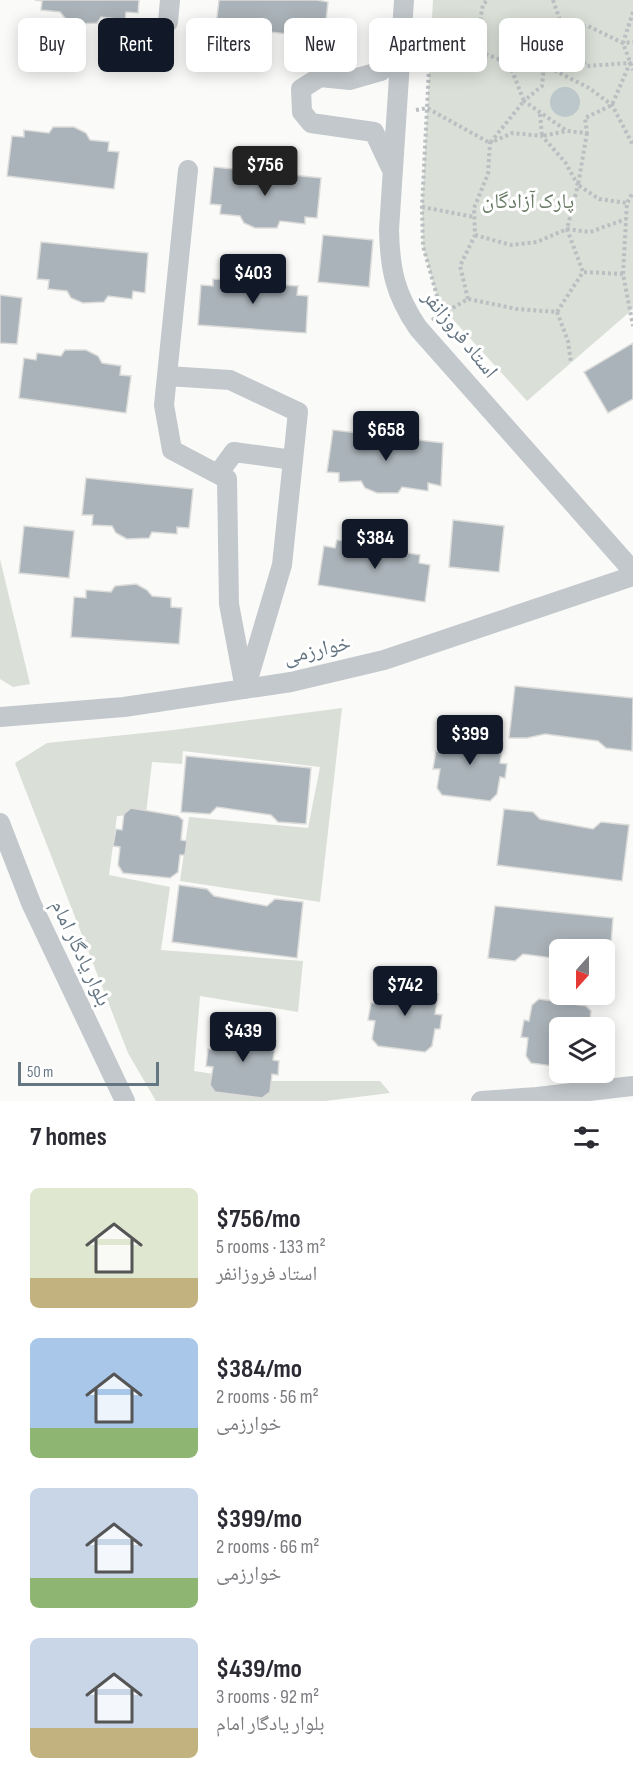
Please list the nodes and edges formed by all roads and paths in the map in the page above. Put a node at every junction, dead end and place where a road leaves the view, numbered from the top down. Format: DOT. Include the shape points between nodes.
graph roads {
  1 [pos="170,0"];
  2 [pos="404,0"];
  3 [pos="488,0"];
  4 [pos="553,0"];
  5 [pos="482,2"];
  6 [pos="633,12"];
  7 [pos="168,18"];
  8 [pos="403,18"];
  9 [pos="480,18"];
  10 [pos="559,18"];
  11 [pos="585,26"];
  12 [pos="633,42"];
  13 [pos="623,43"];
  14 [pos="630,63"];
  15 [pos="585,64"];
  16 [pos="633,70"];
  17 [pos="378,72"];
  18 [pos="400,72"];
  19 [pos="429,72"];
  20 [pos="512,72"];
  21 [pos="543,72"];
  22 [pos="558,72"];
  23 [pos="524,102"];
  24 [pos="612,105"];
  25 [pos="427,108"];
  26 [pos="397,113"];
  27 [pos="540,113"];
  28 [pos="567,131"];
  29 [pos="633,131"];
  30 [pos="587,133"];
  31 [pos="542,135"];
  32 [pos="629,138"];
  33 [pos="490,143"];
  34 [pos="633,145"];
  35 [pos="188,170"];
  36 [pos="393,172"];
  37 [pos="578,185"];
  38 [pos="633,192"];
  39 [pos="627,203"];
  40 [pos="422,207"];
  41 [pos="475,218"];
  42 [pos="626,219"];
  43 [pos="567,229"];
  44 [pos="475,235"];
  45 [pos="584,272"];
  46 [pos="623,274"];
  47 [pos="468,299"];
  48 [pos="557,312"];
  49 [pos="442,314"];
  50 [pos="633,326"];
  51 [pos="418,328"];
  52 [pos="571,363"];
  53 [pos="167,376"];
  54 [pos="293,460"];
  55 [pos="218,474"];
  56 [pos="633,571"];
  57 [pos="633,576"];
  58 [pos="245,689"];
  59 [pos="0,717"];
  60 [pos="0,823"];
  61 [pos="633,1086"];
  62 [pos="125,1101"];
  63 [pos="481,1101"];
  1 -- 7 [label="street"];
  2 -- 8 [label="street, استاد فروزانفر"];
  3 -- 5 [label="path"];
  4 -- 10 [label="path"];
  5 -- 9 [label="path"];
  6 -- 13 [label="path"];
  11 -- 13 [label="path"];
  12 -- 13 [label="path"];
  13 -- 14 [label="path"];
  14 -- 15 [label="path"];
  14 -- 16 [label="path"];
  14 -- 24 [label="path"];
  17 -- 36 [label="street" via="350,80 320,77 301,89 302,112 311,123 374,132"];
  18 -- 26 [label="street, استاد فروزانفر"];
  19 -- 25 [label="path"];
  20 -- 23 [label="path"];
  21 -- 23 [label="path" via="542,87"];
  22 -- 24 [label="path"];
  23 -- 27 [label="path"];
  23 -- 33 [label="path"];
  24 -- 30 [label="path" via="585,118"];
  24 -- 32 [label="path"];
  25 -- 26 [label="path"];
  25 -- 33 [label="path"];
  25 -- 40 [label="path"];
  26 -- 36 [label="street, استاد فروزانفر"];
  27 -- 28 [label="path"];
  27 -- 31 [label="path"];
  28 -- 30 [label="path"];
  28 -- 31 [label="path"];
  29 -- 32 [label="path"];
  30 -- 37 [label="path"];
  31 -- 33 [label="path" via="512,133"];
  31 -- 37 [label="path"];
  32 -- 34 [label="path"];
  33 -- 41 [label="path" via="488,174 474,208"];
  35 -- 53 [label="street"];
  36 -- 51 [label="street, استاد فروزانفر" via="389,230 394,280 403,306"];
  37 -- 39 [label="path" via="599,199"];
  37 -- 43 [label="path"];
  38 -- 39 [label="path"];
  39 -- 42 [label="path"];
  40 -- 41 [label="path"];
  40 -- 49 [label="path" via="423,246"];
  41 -- 44 [label="path"];
  42 -- 43 [label="path" via="590,232"];
  42 -- 46 [label="path"];
  43 -- 44 [label="path" via="537,242 511,245"];
  43 -- 45 [label="path"];
  44 -- 47 [label="path" via="460,266"];
  45 -- 46 [label="path"];
  45 -- 48 [label="path"];
  46 -- 50 [label="path"];
  47 -- 48 [label="path"];
  47 -- 49 [label="path"];
  48 -- 52 [label="path"];
  49 -- 51 [label="path"];
  51 -- 56 [label="street, استاد فروزانفر"];
  53 -- 54 [label="street" via="230,380 298,412"];
  53 -- 55 [label="street" via="164,405 172,450"];
  54 -- 55 [label="street" via="234,452"];
  54 -- 58 [label="street" via="282,565"];
  55 -- 58 [label="street" via="227,479 229,604"];
  57 -- 58 [label="street, خوارزمی" via="384,660"];
  58 -- 59 [label="street, خوارزمی" via="124,707"];
  60 -- 62 [label="street, بلوار یادگار امام" via="31,903"];
  61 -- 63 [label="street"];
}
